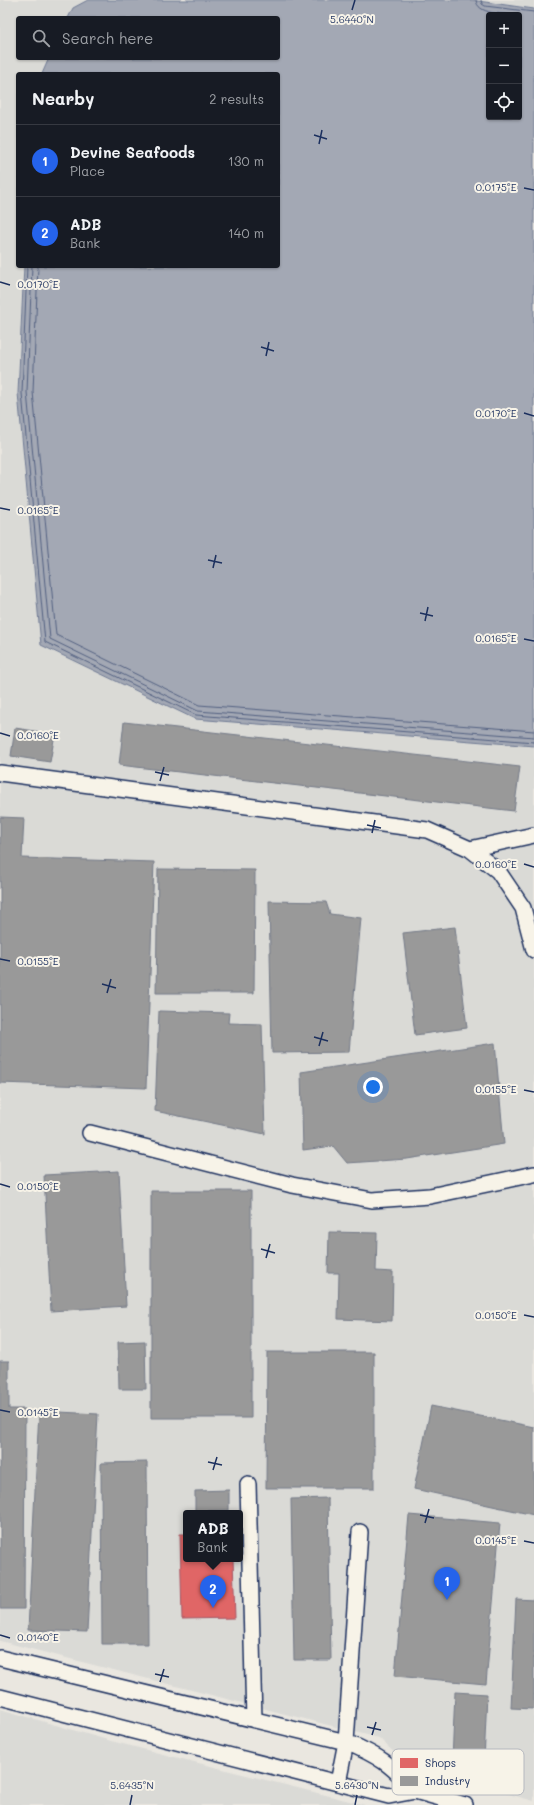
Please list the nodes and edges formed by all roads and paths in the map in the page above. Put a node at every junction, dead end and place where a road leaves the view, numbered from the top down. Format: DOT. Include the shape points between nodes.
graph roads {
  1 [pos="0,773"];
  2 [pos="534,835"];
  3 [pos="470,849"];
  4 [pos="534,950"];
  5 [pos="90,1133"];
  6 [pos="534,1174"];
  7 [pos="248,1484"];
  8 [pos="360,1532"];
  9 [pos="0,1658"];
  10 [pos="0,1697"];
  11 [pos="254,1720"];
  12 [pos="346,1742"];
  13 [pos="392,1767"];
  14 [pos="338,1784"];
  15 [pos="394,1795"];
  16 [pos="429,1795"];
  17 [pos="465,1805"];
  1 -- 3 [label="lane" via="427,830"];
  2 -- 3 [label="lane"];
  3 -- 4 [label="lane" via="498,871 523,908"];
  5 -- 6 [label="lane" via="292,1185 372,1200 430,1196"];
  7 -- 11 [label="lane"];
  8 -- 12 [label="lane"];
  9 -- 11 [label="lane"];
  10 -- 14 [label="lane"];
  11 -- 12 [label="lane"];
  12 -- 13 [label="lane" via="382,1759"];
  12 -- 14 [label="lane"];
  14 -- 15 [label="lane"];
  16 -- 17 [label="lane"];
}
